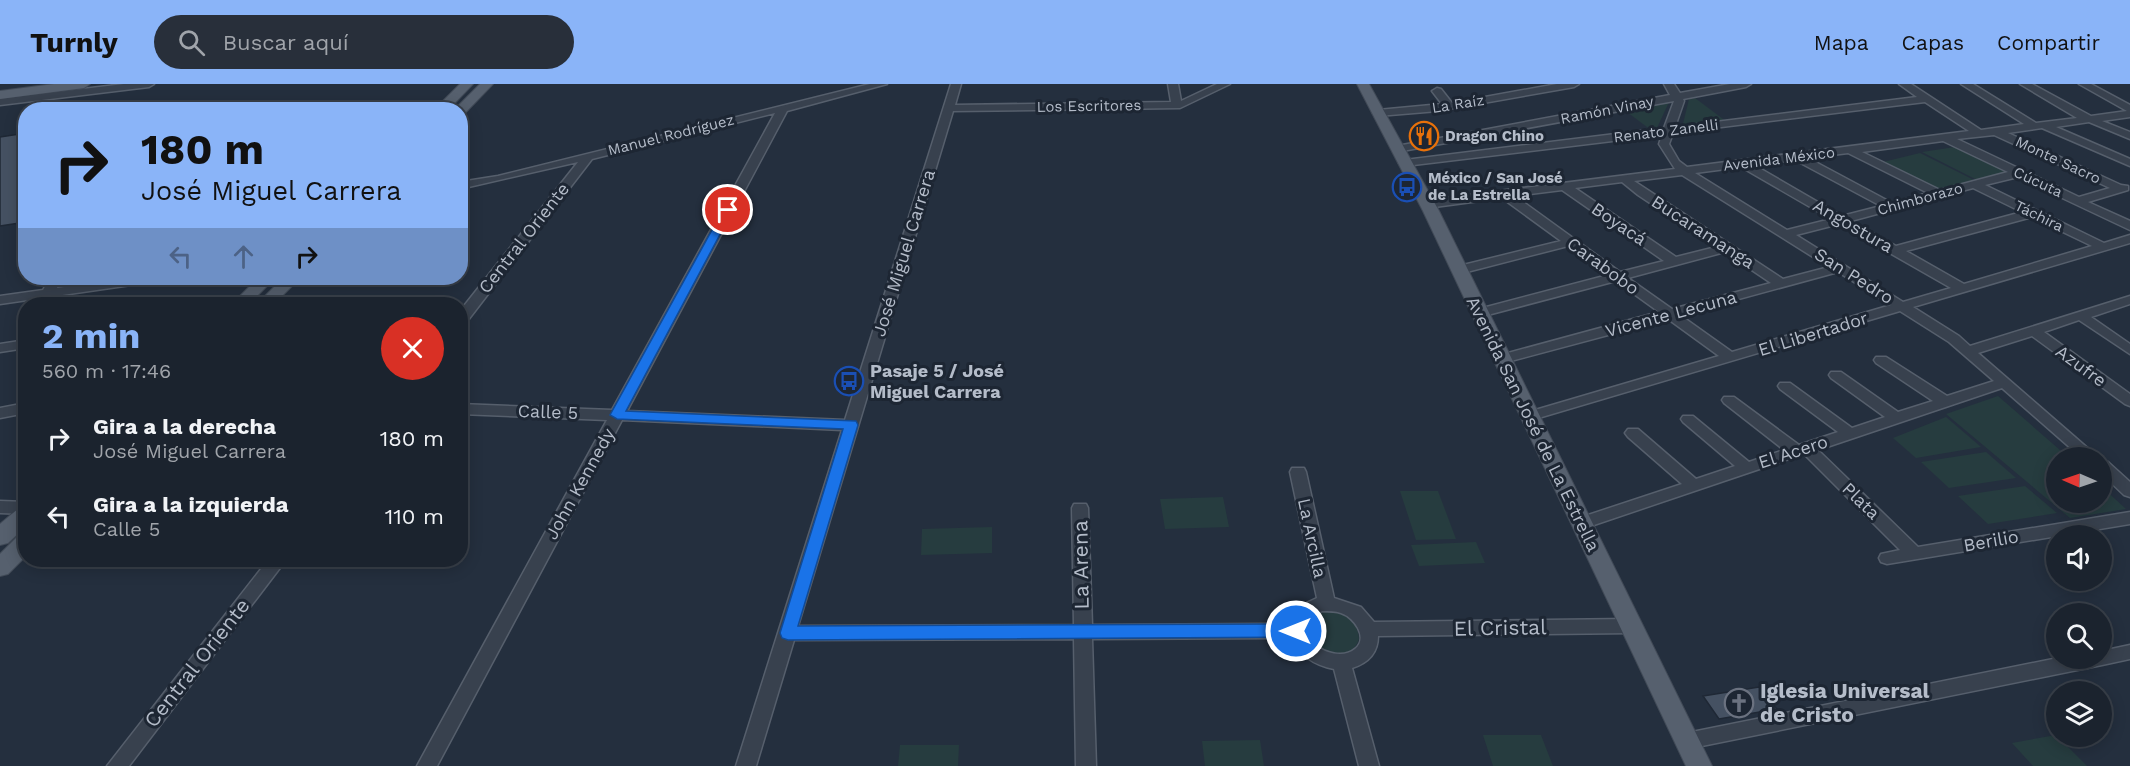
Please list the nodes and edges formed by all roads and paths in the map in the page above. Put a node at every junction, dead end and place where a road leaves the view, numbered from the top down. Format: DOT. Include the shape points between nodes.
graph roads {
  1 [pos="21,84"];
  2 [pos="84,84"];
  3 [pos="148,84"];
  4 [pos="467,84"];
  5 [pos="487,84"];
  6 [pos="882,84"];
  7 [pos="956,84"];
  8 [pos="1173,84"];
  9 [pos="1225,84"];
  10 [pos="1363,84"];
  11 [pos="1574,84"];
  12 [pos="1669,84"];
  13 [pos="1746,84"];
  14 [pos="1904,84"];
  15 [pos="1966,84"];
  16 [pos="2025,84"];
  17 [pos="2085,84"];
  18 [pos="0,86"];
  19 [pos="1437,91"];
  20 [pos="0,95"];
  21 [pos="1678,97"];
  22 [pos="1927,99"];
  23 [pos="0,102"];
  24 [pos="448,102"];
  25 [pos="468,102"];
  26 [pos="1177,105"];
  27 [pos="1449,106"];
  28 [pos="784,107"];
  29 [pos="948,108"];
  30 [pos="2130,112"];
  31 [pos="1377,113"];
  32 [pos="2090,119"];
  33 [pos="2039,126"];
  34 [pos="1995,131"];
  35 [pos="1667,132"];
  36 [pos="1979,133"];
  37 [pos="2130,136"];
  38 [pos="1945,138"];
  39 [pos="1397,149"];
  40 [pos="1850,150"];
  41 [pos="589,156"];
  42 [pos="1797,157"];
  43 [pos="1405,163"];
  44 [pos="2130,163"];
  45 [pos="1743,164"];
  46 [pos="1684,171"];
  47 [pos="2019,173"];
  48 [pos="1625,179"];
  49 [pos="468,184"];
  50 [pos="1974,185"];
  51 [pos="1564,186"];
  52 [pos="2125,188"];
  53 [pos="1504,194"];
  54 [pos="1938,194"];
  55 [pos="2078,201"];
  56 [pos="1427,204"];
  57 [pos="1892,207"];
  58 [pos="2033,213"];
  59 [pos="1842,220"];
  60 [pos="2130,226"];
  61 [pos="1786,234"];
  62 [pos="2130,239"];
  63 [pos="1570,242"];
  64 [pos="2103,247"];
  65 [pos="1726,248"];
  66 [pos="1896,250"];
  67 [pos="1674,261"];
  68 [pos="1840,268"];
  69 [pos="1459,270"];
  70 [pos="1618,276"];
  71 [pos="1782,284"];
  72 [pos="52,285"];
  73 [pos="106,285"];
  74 [pos="260,285"];
  75 [pos="285,285"];
  76 [pos="1964,289"];
  77 [pos="47,294"];
  78 [pos="24,297"];
  79 [pos="247,297"];
  80 [pos="272,297"];
  81 [pos="18,298"];
  82 [pos="0,300"];
  83 [pos="2129,301"];
  84 [pos="1903,307"];
  85 [pos="468,311"];
  86 [pos="1480,313"];
  87 [pos="1670,314"];
  88 [pos="2080,315"];
  89 [pos="2033,330"];
  90 [pos="18,345"];
  91 [pos="0,348"];
  92 [pos="2130,350"];
  93 [pos="1969,351"];
  94 [pos="1731,358"];
  95 [pos="1502,359"];
  96 [pos="1881,360"];
  97 [pos="1836,375"];
  98 [pos="2005,382"];
  99 [pos="1785,386"];
  100 [pos="1730,400"];
  101 [pos="2130,401"];
  102 [pos="1945,402"];
  103 [pos="468,409"];
  104 [pos="18,410"];
  105 [pos="0,413"];
  106 [pos="617,415"];
  107 [pos="1530,416"];
  108 [pos="1896,418"];
  109 [pos="1688,419"];
  110 [pos="852,425"];
  111 [pos="1634,433"];
  112 [pos="1850,434"];
  113 [pos="2079,447"];
  114 [pos="1801,449"];
  115 [pos="1747,468"];
  116 [pos="1298,472"];
  117 [pos="2112,474"];
  118 [pos="1693,485"];
  119 [pos="2128,487"];
  120 [pos="0,507"];
  121 [pos="1080,508"];
  122 [pos="18,509"];
  123 [pos="18,518"];
  124 [pos="2130,518"];
  125 [pos="1582,523"];
  126 [pos="0,537"];
  127 [pos="18,550"];
  128 [pos="1915,554"];
  129 [pos="1887,558"];
  130 [pos="272,567"];
  131 [pos="0,568"];
  132 [pos="1327,604"];
  133 [pos="1632,627"];
  134 [pos="1368,629"];
  135 [pos="1296,631"];
  136 [pos="1082,632"];
  137 [pos="788,633"];
  138 [pos="2130,652"];
  139 [pos="2112,656"];
  140 [pos="1341,662"];
  141 [pos="2046,669"];
  142 [pos="1687,741"];
  143 [pos="117,766"];
  144 [pos="427,766"];
  145 [pos="746,766"];
  146 [pos="1086,766"];
  147 [pos="1369,766"];
  148 [pos="1699,766"];
  1 -- 18 [label="main road"];
  2 -- 20 [label="main road"];
  3 -- 23 [label="street"];
  4 -- 24 [label="main road"];
  5 -- 25 [label="main road"];
  6 -- 28 [label="street, Manuel Rodríguez"];
  7 -- 29 [label="street, José Miguel Carrera"];
  8 -- 26 [label="street"];
  9 -- 26 [label="street, Los Escritores"];
  10 -- 31 [label="main road, Avenida San José de La Estrella"];
  11 -- 27 [label="street, La Raíz"];
  12 -- 21 [label="street"];
  13 -- 21 [label="street, Ramón Vinay"];
  14 -- 22 [label="street"];
  15 -- 33 [label="street"];
  16 -- 32 [label="street"];
  17 -- 30 [label="street"];
  19 -- 27 [label="street"];
  21 -- 35 [label="street"];
  21 -- 39 [label="street, Ramón Vinay"];
  22 -- 35 [label="street, Renato Zanelli"];
  22 -- 36 [label="street"];
  26 -- 29 [label="street, Los Escritores"];
  27 -- 31 [label="street, La Raíz"];
  28 -- 41 [label="street, Manuel Rodríguez"];
  28 -- 106 [label="street, John Kennedy"];
  29 -- 110 [label="street, José Miguel Carrera"];
  30 -- 32 [label="street, Avenida México"];
  31 -- 39 [label="main road, Avenida San José de La Estrella"];
  32 -- 33 [label="street, Avenida México"];
  32 -- 37 [label="street"];
  33 -- 34 [label="street, Avenida México"];
  33 -- 44 [label="street"];
  34 -- 36 [label="street, Avenida México"];
  34 -- 52 [label="street, Monte Sacro"];
  35 -- 43 [label="street, Renato Zanelli"];
  35 -- 46 [label="street, San Pedro" via="1665,147"];
  36 -- 38 [label="street, Avenida México"];
  38 -- 40 [label="street, Avenida México"];
  38 -- 47 [label="street, Cúcuta"];
  39 -- 43 [label="main road, Avenida San José de La Estrella"];
  40 -- 42 [label="street, Avenida México"];
  40 -- 54 [label="street"];
  41 -- 49 [label="street, Manuel Rodríguez"];
  41 -- 85 [label="street, Central Oriente"];
  42 -- 45 [label="street, Avenida México"];
  42 -- 57 [label="street"];
  43 -- 56 [label="main road, Avenida San José de La Estrella"];
  45 -- 46 [label="street, Avenida México"];
  45 -- 59 [label="street, Angostura"];
  46 -- 48 [label="street, Avenida México"];
  46 -- 61 [label="street, San Pedro"];
  47 -- 50 [label="street, Chimborazo"];
  47 -- 55 [label="street, Cúcuta"];
  48 -- 51 [label="street, Avenida México"];
  48 -- 65 [label="street, Bucaramanga"];
  50 -- 54 [label="street, Chimborazo"];
  50 -- 58 [label="street, Táchira"];
  51 -- 53 [label="street, Avenida México"];
  51 -- 67 [label="street, Boyacá"];
  52 -- 55 [label="street"];
  53 -- 56 [label="street, Avenida México"];
  53 -- 63 [label="street, Carabobo"];
  54 -- 57 [label="street, Chimborazo"];
  55 -- 60 [label="street, Cúcuta"];
  56 -- 69 [label="main road, Avenida San José de La Estrella"];
  57 -- 59 [label="street, Chimborazo"];
  58 -- 64 [label="street, Táchira"];
  58 -- 66 [label="street"];
  59 -- 61 [label="street, Chimborazo"];
  59 -- 66 [label="street, Angostura"];
  61 -- 68 [label="street, San Pedro"];
  62 -- 64 [label="street, El Libertador"];
  63 -- 69 [label="street"];
  63 -- 70 [label="street, Carabobo"];
  64 -- 76 [label="street, El Libertador"];
  65 -- 67 [label="street"];
  65 -- 71 [label="street, Bucaramanga"];
  66 -- 76 [label="street, Angostura"];
  67 -- 70 [label="street"];
  68 -- 71 [label="street, Vicente Lecuna"];
  68 -- 84 [label="street, San Pedro"];
  69 -- 86 [label="main road, Avenida San José de La Estrella"];
  70 -- 86 [label="street"];
  70 -- 87 [label="street, Carabobo"];
  71 -- 87 [label="street, Vicente Lecuna"];
  72 -- 77 [label="street"];
  73 -- 77 [label="street"];
  74 -- 79 [label="main road"];
  75 -- 80 [label="main road"];
  76 -- 84 [label="street, El Libertador"];
  77 -- 78 [label="street"];
  81 -- 82 [label="street"];
  83 -- 88 [label="street"];
  84 -- 93 [label="street, San Pedro"];
  84 -- 94 [label="street, El Libertador"];
  86 -- 95 [label="main road, Avenida San José de La Estrella"];
  87 -- 94 [label="street, Carabobo"];
  87 -- 95 [label="street, Vicente Lecuna"];
  88 -- 89 [label="street"];
  88 -- 92 [label="street"];
  89 -- 93 [label="street"];
  89 -- 101 [label="street, Azufre"];
  90 -- 91 [label="street"];
  93 -- 98 [label="street, San Pedro"];
  94 -- 107 [label="street, El Libertador"];
  95 -- 107 [label="main road, Avenida San José de La Estrella"];
  96 -- 102 [label="street"];
  97 -- 108 [label="street"];
  98 -- 102 [label="street, El Acero"];
  98 -- 113 [label="street, San Pedro"];
  99 -- 112 [label="street"];
  100 -- 114 [label="street, Plata"];
  102 -- 108 [label="street, El Acero"];
  103 -- 106 [label="street, Calle 5"];
  104 -- 105 [label="street"];
  106 -- 110 [label="street, Calle 5"];
  106 -- 144 [label="street, John Kennedy"];
  107 -- 125 [label="main road, Avenida San José de La Estrella"];
  108 -- 112 [label="street, El Acero"];
  109 -- 115 [label="street"];
  110 -- 137 [label="street, José Miguel Carrera"];
  111 -- 118 [label="street"];
  112 -- 114 [label="street, El Acero"];
  114 -- 115 [label="street, El Acero"];
  114 -- 128 [label="street, Plata"];
  115 -- 118 [label="street, El Acero"];
  116 -- 132 [label="street, La Arcilla"];
  117 -- 119 [label="street"];
  118 -- 125 [label="street, El Acero"];
  120 -- 122 [label="street"];
  121 -- 136 [label="street, La Arena"];
  123 -- 126 [label="main road"];
  124 -- 128 [label="street, Berilio"];
  125 -- 133 [label="main road, Avenida San José de La Estrella"];
  127 -- 131 [label="main road"];
  128 -- 129 [label="street, Berilio"];
  130 -- 143 [label="street, Central Oriente"];
  132 -- 134 [label="street" via="1354,612"];
  132 -- 135 [label="street" via="1301,614"];
  133 -- 134 [label="street, El Cristal"];
  133 -- 142 [label="main road, Avenida San José de La Estrella"];
  134 -- 140 [label="street" via="1368,648 1362,655"];
  135 -- 136 [label="street"];
  135 -- 140 [label="street" via="1306,649 1316,656"];
  136 -- 137 [label="street"];
  136 -- 146 [label="street, La Arena"];
  137 -- 145 [label="street, José Miguel Carrera"];
  138 -- 139 [label="street"];
  140 -- 147 [label="street"];
  141 -- 142 [label="street"];
  142 -- 148 [label="main road, Avenida San José de La Estrella"];
}
